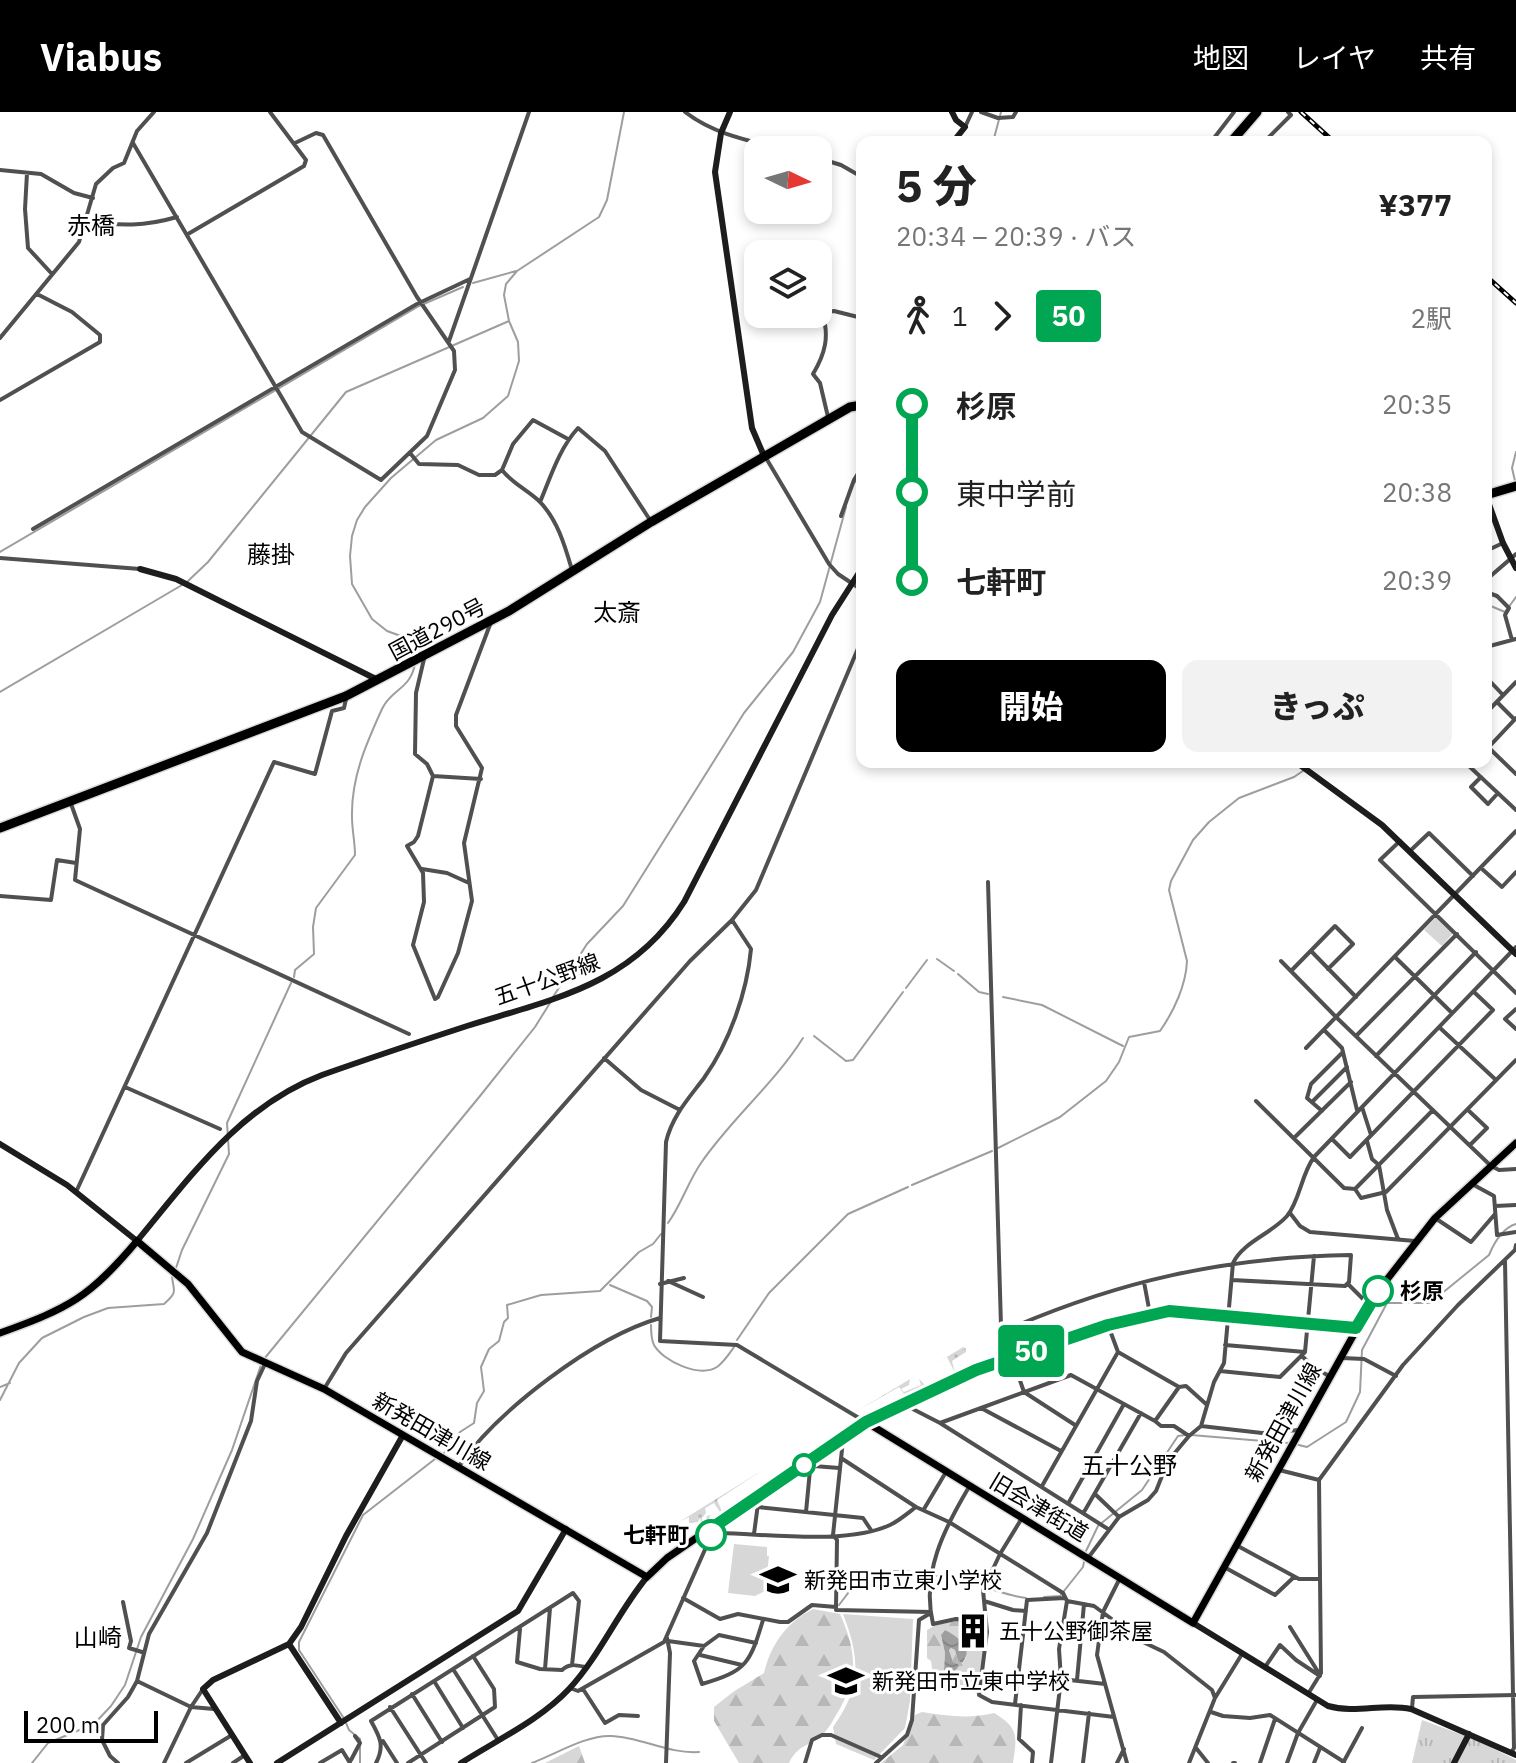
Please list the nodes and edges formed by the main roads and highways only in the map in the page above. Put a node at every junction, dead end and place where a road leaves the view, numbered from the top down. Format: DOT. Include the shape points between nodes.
graph roads {
  1 [pos="1257,112"];
  2 [pos="1236,136"];
  3 [pos="856,406"];
  4 [pos="1516,486"];
  5 [pos="1492,494"];
  6 [pos="0,828"];
  7 [pos="1516,1143"];
  8 [pos="0,1333"];
  9 [pos="647,1577"];
  10 [pos="1193,1623"];
  1 -- 2 [label="highway"];
  3 -- 6 [label="highway, 国道290号" via="491,620 346,696"];
  4 -- 5 [label="highway"];
  7 -- 10 [label="main road, 新発田津川線" via="1435,1218 1369,1305"];
  8 -- 9 [label="main road, 新発田津川線" via="75,1302 99,1284 137,1241 188,1284 242,1352 324,1389"];
  9 -- 10 [label="main road, 旧会津街道" via="866,1422"];
}
